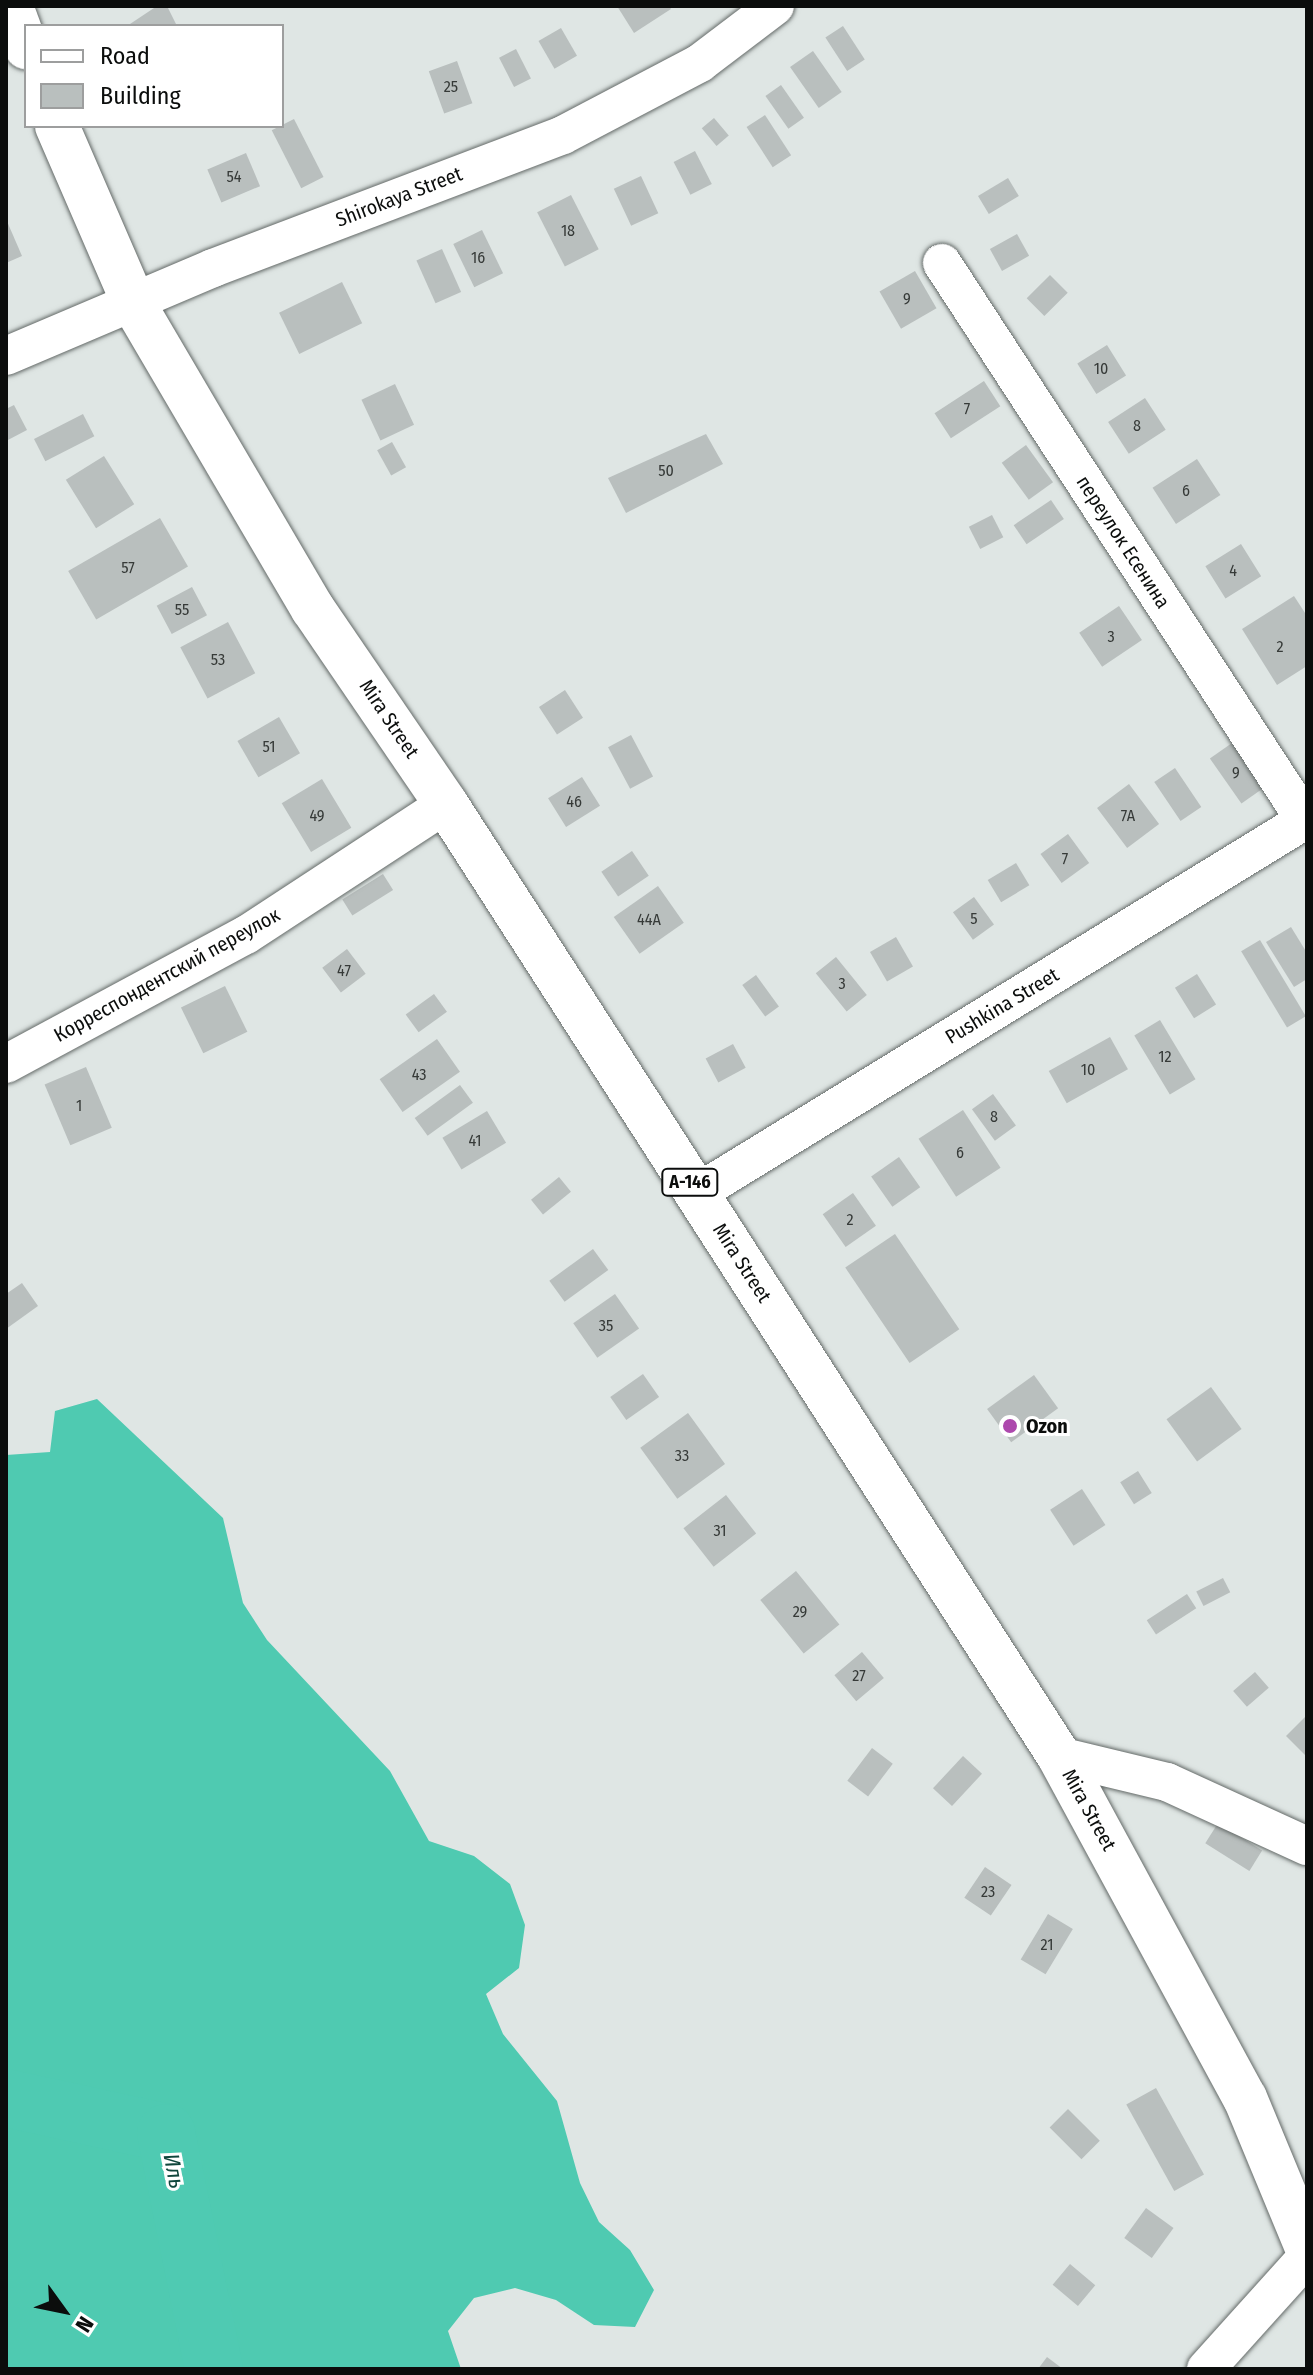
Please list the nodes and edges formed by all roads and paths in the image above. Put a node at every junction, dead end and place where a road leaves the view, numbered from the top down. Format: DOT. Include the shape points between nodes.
graph roads {
  1 [pos="11,6"];
  2 [pos="775,6"];
  3 [pos="24,42"];
  4 [pos="58,128"];
  5 [pos="942,263"];
  6 [pos="135,306"];
  7 [pos="6,356"];
  8 [pos="446,804"];
  9 [pos="1306,820"];
  10 [pos="6,1064"];
  11 [pos="697,1193"];
  12 [pos="1059,1756"];
  13 [pos="1307,1846"];
  14 [pos="1307,2248"];
  15 [pos="1307,2257"];
  16 [pos="1206,2369"];
  1 -- 3 [label="highway"];
  2 -- 6 [label="street, Shirokaya Street" via="700,63 563,135 213,268"];
  4 -- 6 [label="highway, Mira Street / А-146"];
  5 -- 9 [label="street, переулок Есенина"];
  6 -- 7 [label="street, Shirokaya Street"];
  6 -- 8 [label="highway, Mira Street / А-146" via="313,609"];
  8 -- 10 [label="street, Корреспондентский переулок" via="246,935"];
  8 -- 11 [label="highway, Mira Street / А-146"];
  9 -- 11 [label="street, Pushkina Street"];
  11 -- 12 [label="highway, Mira Street / А-146"];
  12 -- 13 [label="street" via="1167,1782"];
  12 -- 14 [label="highway, Mira Street / А-146" via="1245,2098"];
  15 -- 16 [label="street"];
}
